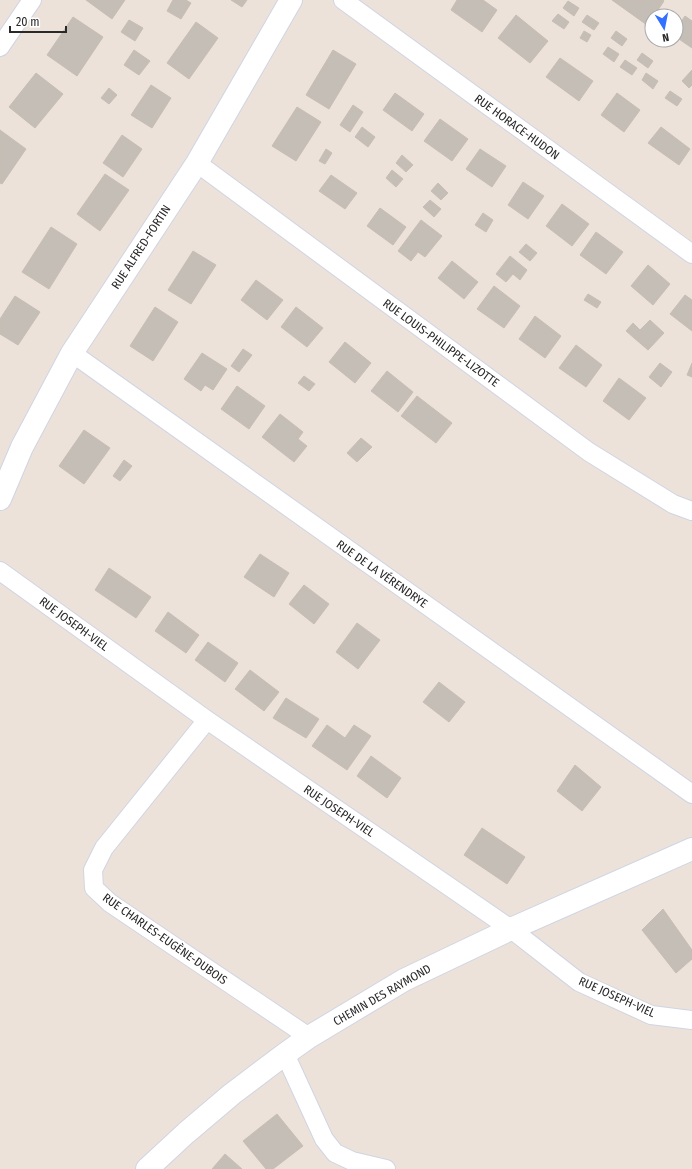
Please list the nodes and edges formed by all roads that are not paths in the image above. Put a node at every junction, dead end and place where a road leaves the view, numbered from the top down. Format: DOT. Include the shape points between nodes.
graph roads {
  1 [pos="32,0"];
  2 [pos="291,0"];
  3 [pos="343,0"];
  4 [pos="0,47"];
  5 [pos="196,163"];
  6 [pos="692,254"];
  7 [pos="72,353"];
  8 [pos="0,499"];
  9 [pos="692,511"];
  10 [pos="0,571"];
  11 [pos="207,720"];
  12 [pos="692,794"];
  13 [pos="692,849"];
  14 [pos="511,929"];
  15 [pos="692,1020"];
  16 [pos="309,1038"];
  17 [pos="285,1054"];
  18 [pos="147,1169"];
  19 [pos="386,1169"];
  1 -- 4 [label="street"];
  2 -- 5 [label="street, RUE ALFRED-FORTIN"];
  3 -- 6 [label="street, RUE HORACE-HUDON"];
  5 -- 7 [label="street, RUE ALFRED-FORTIN"];
  5 -- 9 [label="street, RUE LOUIS-PHILIPPE-LIZOTTE" via="589,452 673,504"];
  7 -- 8 [label="street, RUE ALFRED-FORTIN" via="22,447"];
  7 -- 12 [label="street, RUE DE LA VÉRENDRYE"];
  10 -- 11 [label="street, RUE JOSEPH-VIEL"];
  11 -- 14 [label="street, RUE JOSEPH-VIEL"];
  11 -- 16 [label="street, RUE CHARLES-EUGÈNE-DUBOIS" via="104,848 92,870 94,888 110,903"];
  13 -- 14 [label="street, CHEMIN DES RAYMOND"];
  14 -- 15 [label="street, RUE JOSEPH-VIEL" via="579,982 651,1015"];
  14 -- 16 [label="street, CHEMIN DES RAYMOND" via="404,980"];
  16 -- 17 [label="street, CHEMIN DES RAYMOND"];
  17 -- 18 [label="street, CHEMIN DES RAYMOND" via="232,1094"];
  17 -- 19 [label="street" via="324,1139 335,1153 352,1161"];
}
